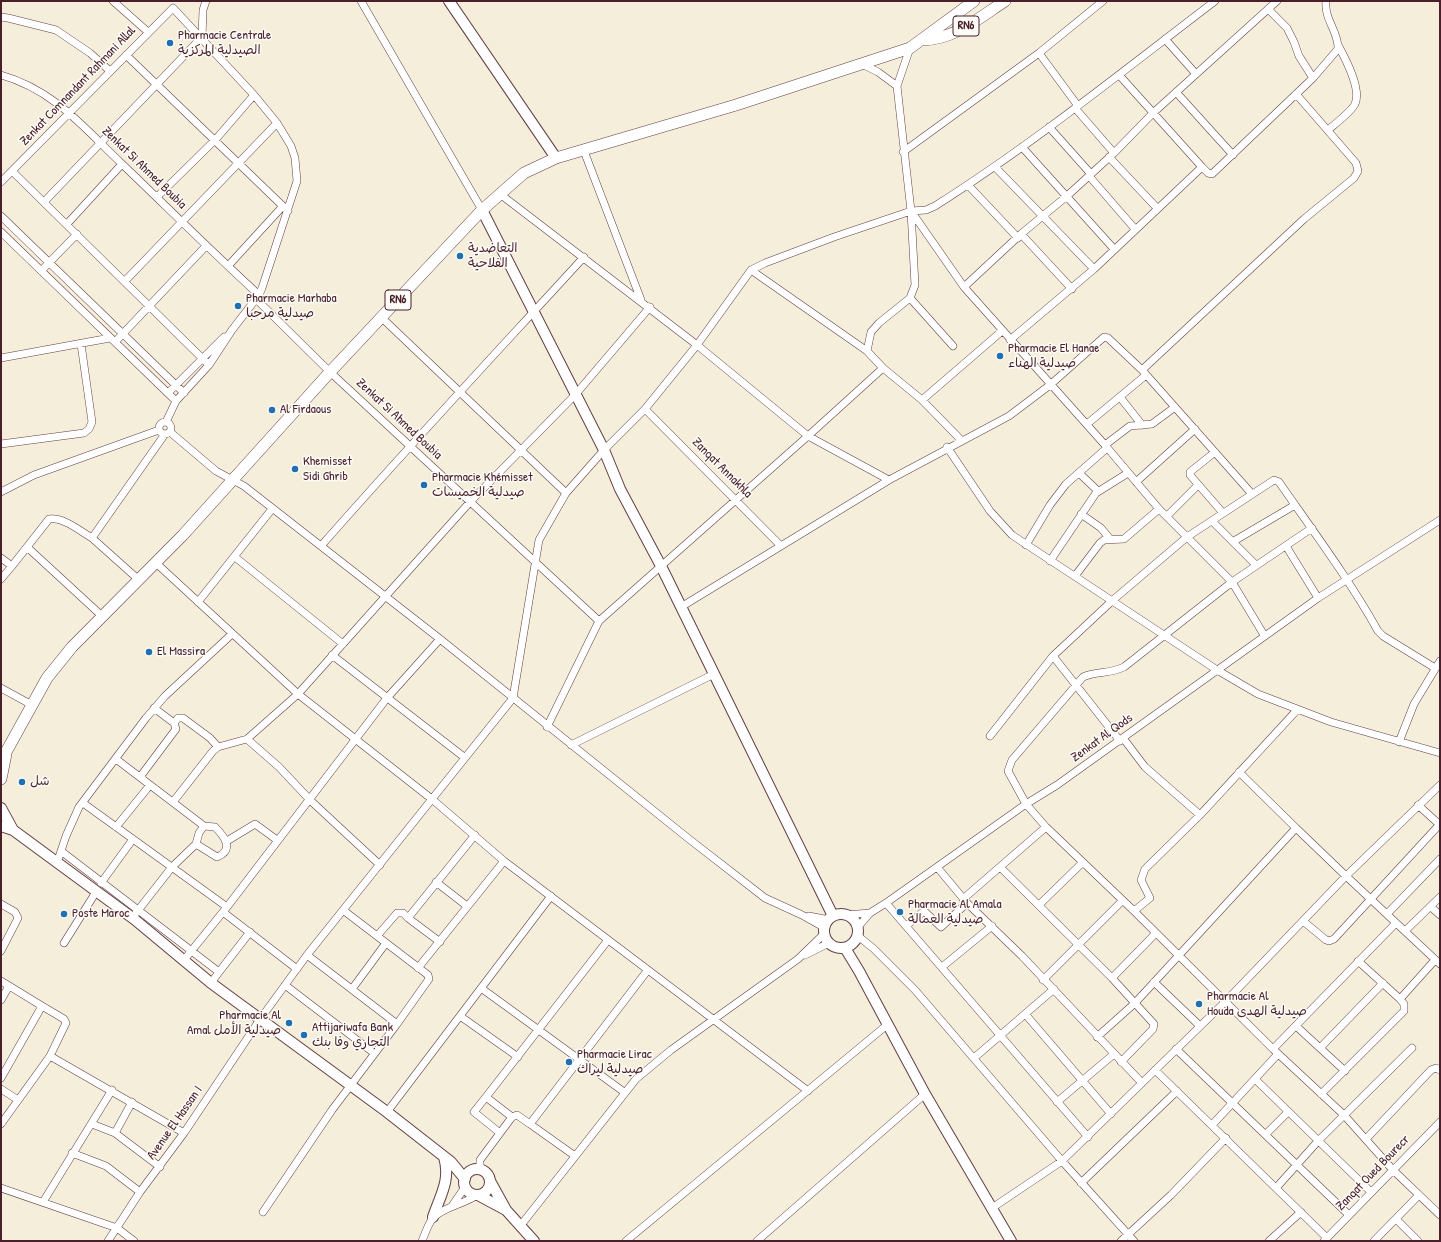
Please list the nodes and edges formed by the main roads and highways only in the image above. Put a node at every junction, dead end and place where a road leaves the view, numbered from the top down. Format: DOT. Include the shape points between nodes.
graph roads {
  1 [pos="974,1"];
  2 [pos="1005,1"];
  3 [pos="922,40"];
  4 [pos="4,757"];
  5 [pos="1,779"];
  1 -- 3 [label="main road, RN6"];
  2 -- 3 [label="main road, RN6" via="953,34"];
  3 -- 4 [label="main road, RN6" via="910,48 750,101 556,158 524,174 482,210 330,372 234,480 60,661 47,678"];
  4 -- 5 [label="main road, RN6"];
}
